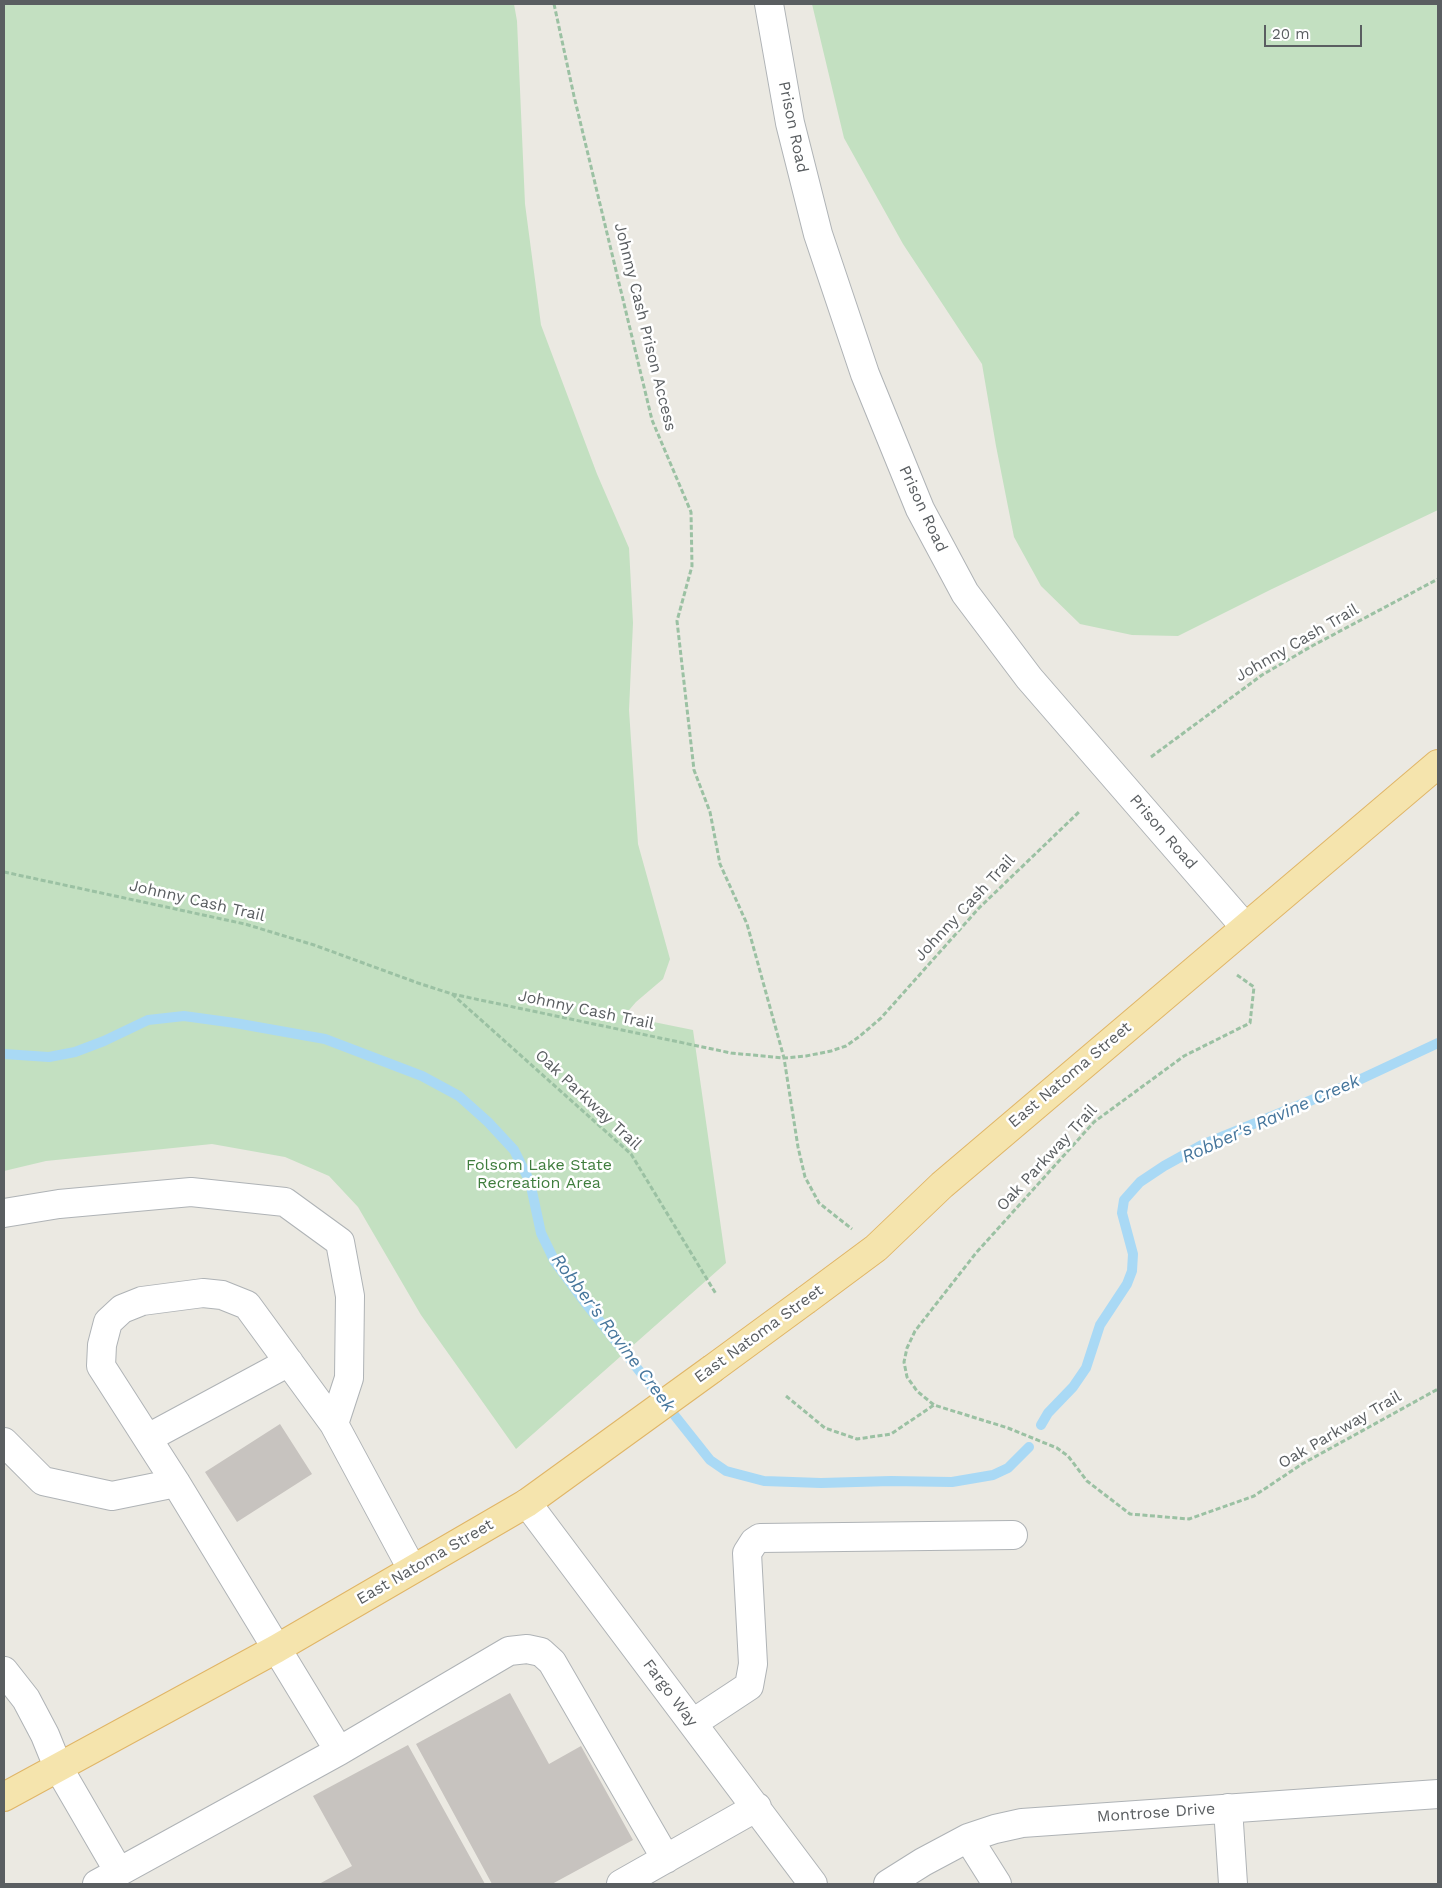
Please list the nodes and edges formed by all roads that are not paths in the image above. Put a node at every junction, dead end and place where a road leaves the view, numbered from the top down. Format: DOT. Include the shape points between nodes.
graph roads {
  1 [pos="769,4"];
  2 [pos="1438,764"];
  3 [pos="1245,927"];
  4 [pos="4,1213"];
  5 [pos="289,1362"];
  6 [pos="334,1424"];
  7 [pos="148,1438"];
  8 [pos="4,1442"];
  9 [pos="176,1483"];
  10 [pos="527,1503"];
  11 [pos="1013,1536"];
  12 [pos="412,1569"];
  13 [pos="276,1648"];
  14 [pos="4,1671"];
  15 [pos="693,1723"];
  16 [pos="340,1751"];
  17 [pos="58,1768"];
  18 [pos="1438,1794"];
  19 [pos="4,1797"];
  20 [pos="757,1807"];
  21 [pos="1228,1808"];
  22 [pos="968,1838"];
  23 [pos="666,1859"];
  24 [pos="108,1878"];
  25 [pos="621,1884"];
  26 [pos="813,1884"];
  27 [pos="888,1884"];
  28 [pos="997,1884"];
  29 [pos="1233,1884"];
  1 -- 3 [label="street, Prison Road" via="790,123 818,234 865,374 920,509 965,592 1029,678"];
  2 -- 3 [label="main road, East Natoma Street"];
  3 -- 10 [label="main road, East Natoma Street, bridge" via="942,1185 876,1248"];
  4 -- 6 [label="street" via="59,1204 191,1192 286,1202 340,1242 350,1296 349,1378"];
  5 -- 6 [label="street"];
  5 -- 7 [label="street"];
  5 -- 7 [label="street" via="247,1305 222,1296 203,1293 142,1301 122,1309 108,1322 101,1366"];
  6 -- 12 [label="street"];
  7 -- 9 [label="street"];
  8 -- 9 [label="street" via="43,1481 112,1496"];
  9 -- 13 [label="street"];
  10 -- 12 [label="main road, East Natoma Street"];
  10 -- 15 [label="street, Fargo Way"];
  11 -- 15 [label="street" via="760,1538 747,1553 753,1664 750,1686"];
  12 -- 13 [label="main road, East Natoma Street"];
  13 -- 16 [label="street"];
  13 -- 17 [label="main road, East Natoma Street"];
  14 -- 17 [label="street" via="26,1698"];
  15 -- 20 [label="street, Fargo Way"];
  16 -- 23 [label="street" via="510,1651 527,1648 541,1652 552,1662"];
  16 -- 24 [label="street"];
  17 -- 19 [label="main road, East Natoma Street"];
  17 -- 24 [label="street"];
  18 -- 21 [label="street, Montrose Drive"];
  20 -- 23 [label="street"];
  20 -- 26 [label="street, Fargo Way"];
  21 -- 22 [label="street, Montrose Drive" via="1040,1821 995,1829"];
  21 -- 29 [label="street"];
  22 -- 27 [label="street, Montrose Drive"];
  22 -- 28 [label="street"];
  23 -- 25 [label="street"];
}
